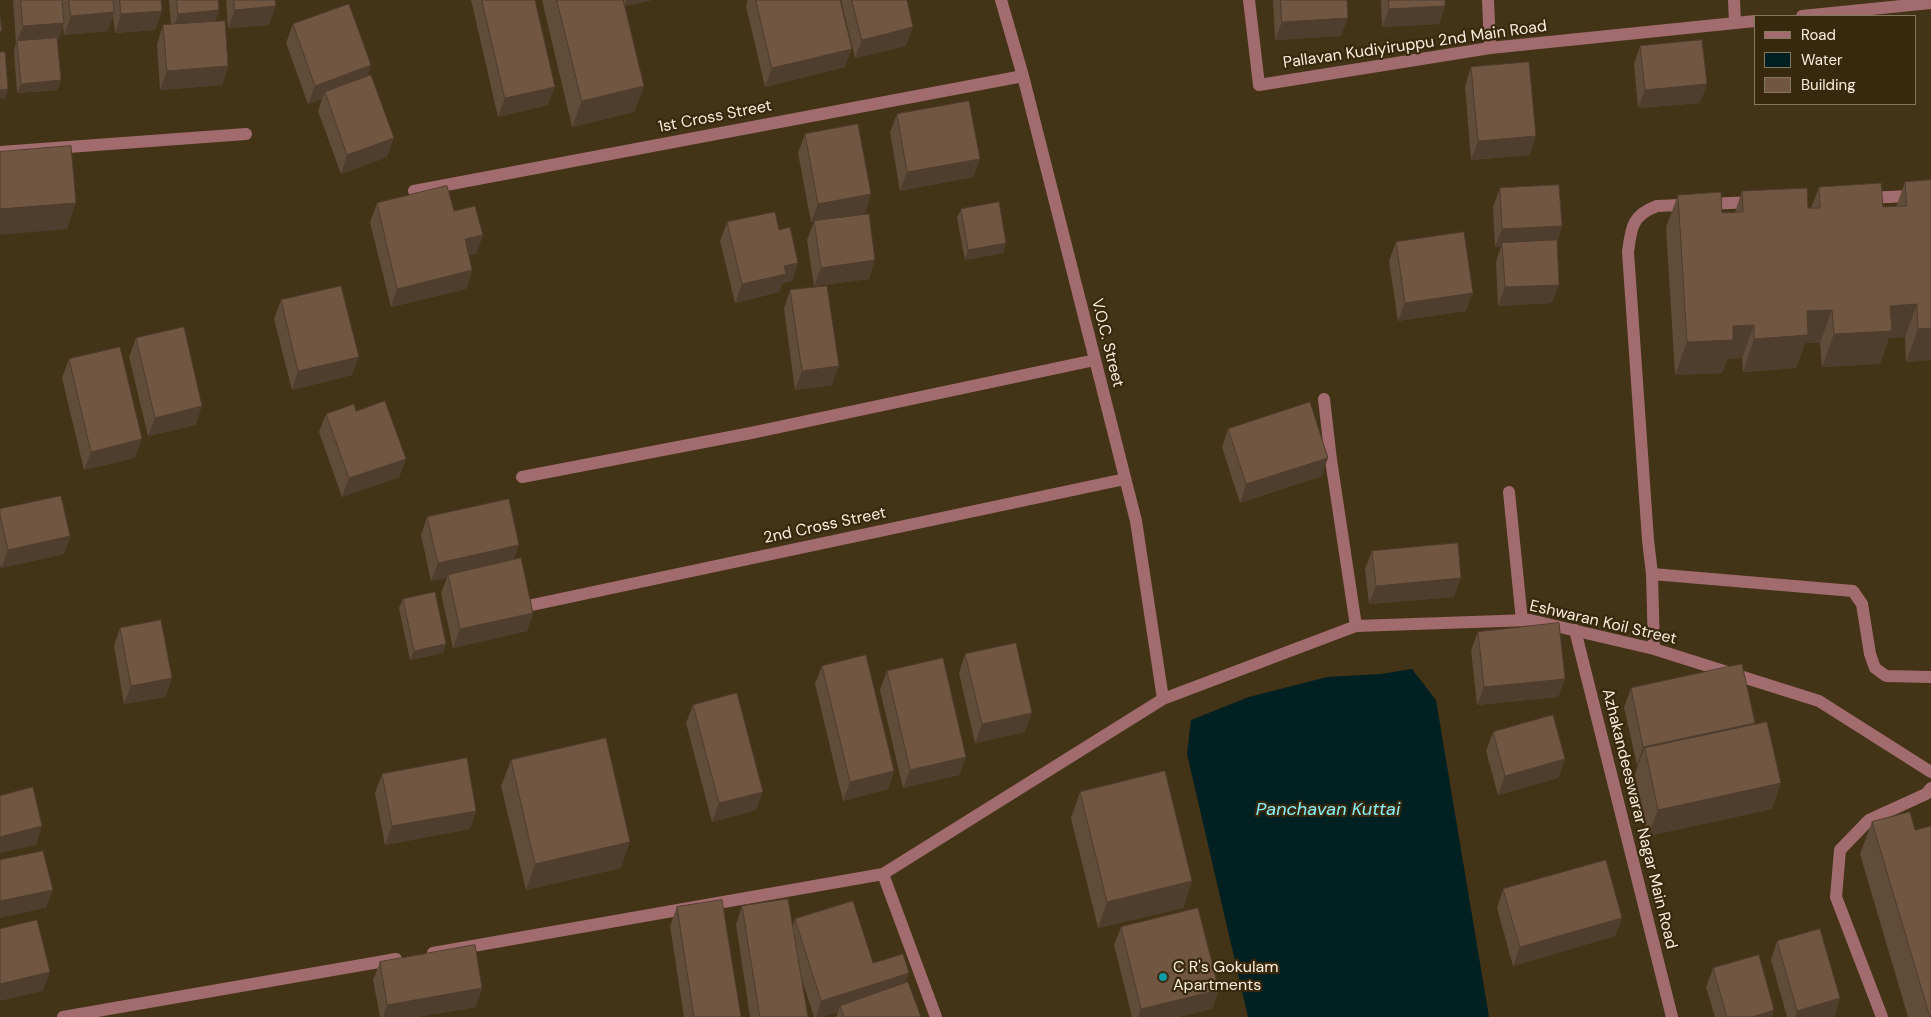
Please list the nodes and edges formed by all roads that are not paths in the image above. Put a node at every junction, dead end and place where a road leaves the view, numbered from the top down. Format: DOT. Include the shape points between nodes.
graph roads {
  1 [pos="1001,0"];
  2 [pos="1250,0"];
  3 [pos="1488,0"];
  4 [pos="1734,0"];
  5 [pos="1931,4"];
  6 [pos="1813,15"];
  7 [pos="1754,21"];
  8 [pos="1735,23"];
  9 [pos="1490,48"];
  10 [pos="1023,76"];
  11 [pos="246,134"];
  12 [pos="0,152"];
  13 [pos="414,191"];
  14 [pos="1931,195"];
  15 [pos="1853,198"];
  16 [pos="1764,202"];
  17 [pos="1095,360"];
  18 [pos="1324,399"];
  19 [pos="522,477"];
  20 [pos="1125,479"];
  21 [pos="1509,492"];
  22 [pos="1652,574"];
  23 [pos="532,605"];
  24 [pos="1522,620"];
  25 [pos="1356,626"];
  26 [pos="1575,630"];
  27 [pos="1654,649"];
  28 [pos="1931,677"];
  29 [pos="1164,699"];
  30 [pos="1931,772"];
  31 [pos="1931,788"];
  32 [pos="883,874"];
  33 [pos="424,954"];
  34 [pos="405,958"];
  35 [pos="63,1017"];
  36 [pos="936,1017"];
  37 [pos="1672,1017"];
  38 [pos="1882,1017"];
  1 -- 10 [label="street, V.O.C. Street"];
  2 -- 9 [label="street, Pallavan Kudiyiruppu 2nd Main Road" via="1260,85"];
  3 -- 9 [label="street"];
  4 -- 8 [label="street"];
  5 -- 6 [label="street"];
  7 -- 8 [label="street, Pallavan Kudiyiruppu 2nd Main Road"];
  8 -- 9 [label="street, Pallavan Kudiyiruppu 2nd Main Road"];
  10 -- 13 [label="street, 1st Cross Street"];
  10 -- 17 [label="street, V.O.C. Street"];
  11 -- 12 [label="street"];
  14 -- 15 [label="street"];
  16 -- 22 [label="street" via="1657,206 1643,211 1634,222 1628,252"];
  17 -- 19 [label="street" via="751,433"];
  17 -- 20 [label="street, V.O.C. Street"];
  18 -- 25 [label="street"];
  20 -- 23 [label="street, 2nd Cross Street"];
  20 -- 29 [label="street, V.O.C. Street" via="1136,521"];
  21 -- 24 [label="street"];
  22 -- 27 [label="street"];
  22 -- 28 [label="street" via="1853,591 1862,604 1875,668 1886,676"];
  24 -- 25 [label="street, Eshwaran Koil Street"];
  24 -- 26 [label="street, Eshwaran Koil Street"];
  25 -- 29 [label="street, Eshwaran Koil Street"];
  26 -- 27 [label="street, Eshwaran Koil Street"];
  26 -- 37 [label="street, Azhakandeeswarar Nagar Main Road"];
  27 -- 30 [label="street, Eshwaran Koil Street" via="1819,701"];
  29 -- 32 [label="street, Eshwaran Koil Street"];
  31 -- 38 [label="street" via="1926,794 1869,820 1840,850 1836,897"];
  32 -- 33 [label="street"];
  32 -- 36 [label="street"];
  34 -- 35 [label="street"];
}
